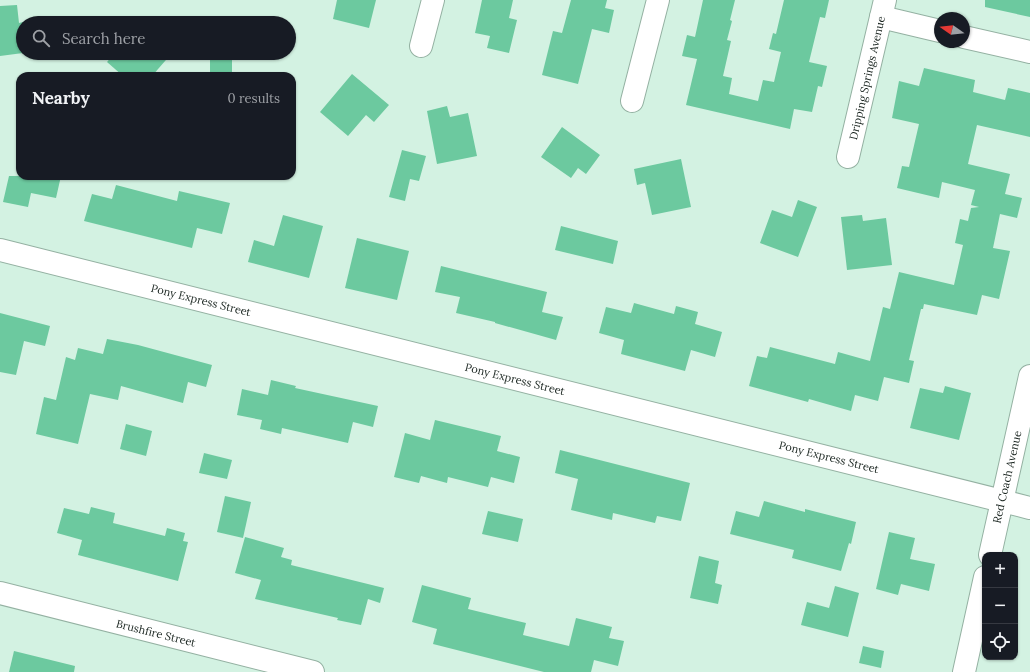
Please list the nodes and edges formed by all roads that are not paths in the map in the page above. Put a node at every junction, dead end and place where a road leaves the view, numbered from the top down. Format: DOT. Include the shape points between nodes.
graph roads {
  1 [pos="433,0"];
  2 [pos="658,0"];
  3 [pos="883,8"];
  4 [pos="934,29"];
  5 [pos="970,38"];
  6 [pos="421,46"];
  7 [pos="1030,52"];
  8 [pos="632,101"];
  9 [pos="848,157"];
  10 [pos="0,250"];
  11 [pos="1030,376"];
  12 [pos="1002,500"];
  13 [pos="1030,508"];
  14 [pos="991,552"];
  15 [pos="983,588"];
  16 [pos="0,593"];
  17 [pos="313,672"];
  18 [pos="964,672"];
  1 -- 6 [label="street"];
  2 -- 8 [label="street"];
  3 -- 4 [label="street"];
  3 -- 9 [label="street, Dripping Springs Avenue"];
  5 -- 7 [label="street"];
  10 -- 12 [label="street, Pony Express Street"];
  11 -- 12 [label="street, Red Coach Avenue"];
  12 -- 13 [label="street, Pony Express Street"];
  12 -- 14 [label="street, Red Coach Avenue"];
  15 -- 18 [label="street"];
  16 -- 17 [label="street, Brushfire Street"];
}
